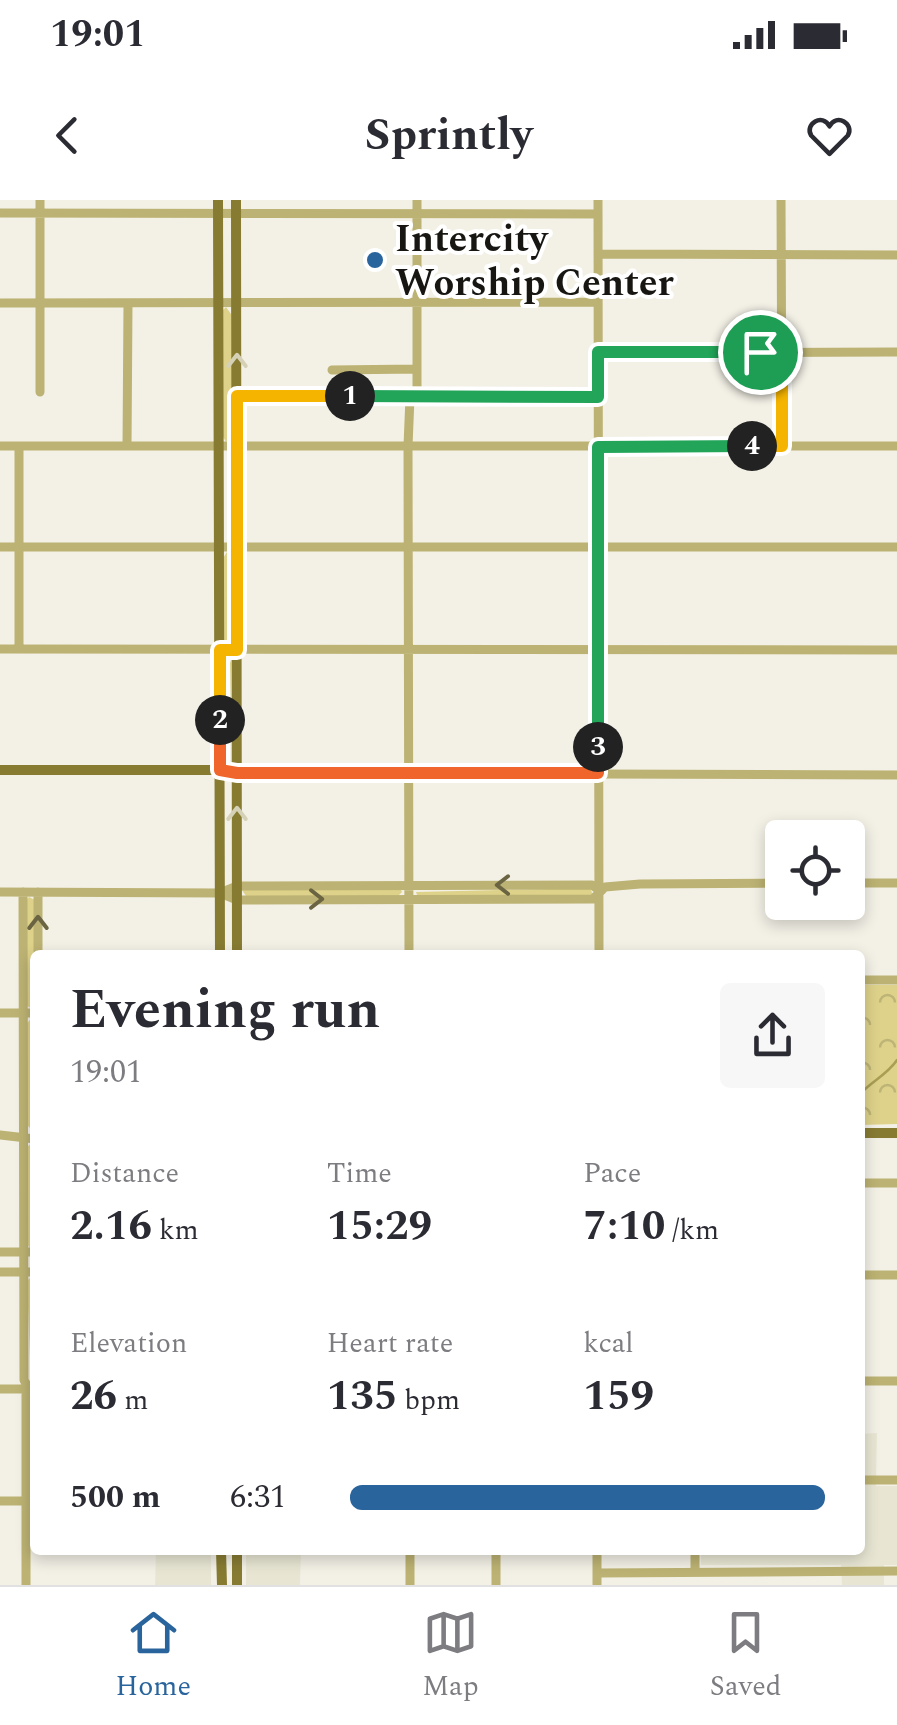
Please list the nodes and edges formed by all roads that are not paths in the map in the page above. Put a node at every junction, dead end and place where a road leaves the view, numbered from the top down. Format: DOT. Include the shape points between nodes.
graph roads {
  1 [pos="40,200"];
  2 [pos="218,200"];
  3 [pos="417,200"];
  4 [pos="598,200"];
  5 [pos="782,200"];
  6 [pos="236,206"];
  7 [pos="0,213"];
  8 [pos="40,214"];
  9 [pos="218,214"];
  10 [pos="417,214"];
  11 [pos="598,214"];
  12 [pos="598,254"];
  13 [pos="781,254"];
  14 [pos="897,254"];
  15 [pos="598,302"];
  16 [pos="0,303"];
  17 [pos="40,303"];
  18 [pos="128,303"];
  19 [pos="218,303"];
  20 [pos="416,303"];
  21 [pos="237,304"];
  22 [pos="598,352"];
  23 [pos="782,352"];
  24 [pos="897,352"];
  25 [pos="417,369"];
  26 [pos="332,370"];
  27 [pos="40,392"];
  28 [pos="237,396"];
  29 [pos="410,396"];
  30 [pos="598,397"];
  31 [pos="0,446"];
  32 [pos="19,446"];
  33 [pos="127,446"];
  34 [pos="219,446"];
  35 [pos="237,446"];
  36 [pos="408,446"];
  37 [pos="782,446"];
  38 [pos="897,446"];
  39 [pos="598,447"];
  40 [pos="0,547"];
  41 [pos="19,547"];
  42 [pos="219,547"];
  43 [pos="408,547"];
  44 [pos="598,547"];
  45 [pos="897,547"];
  46 [pos="237,548"];
  47 [pos="0,649"];
  48 [pos="19,649"];
  49 [pos="220,650"];
  50 [pos="237,650"];
  51 [pos="409,650"];
  52 [pos="598,650"];
  53 [pos="897,650"];
  54 [pos="0,770"];
  55 [pos="220,770"];
  56 [pos="237,773"];
  57 [pos="411,773"];
  58 [pos="598,773"];
  59 [pos="897,775"];
  60 [pos="765,883"];
  61 [pos="865,883"];
  62 [pos="897,883"];
  63 [pos="237,886"];
  64 [pos="409,886"];
  65 [pos="599,890"];
  66 [pos="1,891"];
  67 [pos="24,892"];
  68 [pos="38,892"];
  69 [pos="220,893"];
  70 [pos="409,899"];
  71 [pos="238,900"];
  72 [pos="38,950"];
  73 [pos="220,950"];
  74 [pos="237,950"];
  75 [pos="409,950"];
  76 [pos="599,950"];
  77 [pos="865,980"];
  78 [pos="897,980"];
  79 [pos="0,1013"];
  80 [pos="30,1013"];
  81 [pos="897,1133"];
  82 [pos="865,1134"];
  83 [pos="27,1135"];
  84 [pos="0,1136"];
  85 [pos="865,1183"];
  86 [pos="897,1183"];
  87 [pos="0,1252"];
  88 [pos="30,1252"];
  89 [pos="0,1272"];
  90 [pos="30,1272"];
  91 [pos="865,1275"];
  92 [pos="897,1275"];
  93 [pos="897,1380"];
  94 [pos="865,1381"];
  95 [pos="30,1385"];
  96 [pos="30,1387"];
  97 [pos="0,1389"];
  98 [pos="30,1390"];
  99 [pos="865,1480"];
  100 [pos="897,1480"];
  101 [pos="0,1501"];
  102 [pos="30,1501"];
  103 [pos="221,1555"];
  104 [pos="237,1555"];
  105 [pos="410,1555"];
  106 [pos="496,1555"];
  107 [pos="597,1555"];
  108 [pos="695,1555"];
  109 [pos="897,1571"];
  110 [pos="695,1572"];
  111 [pos="718,1572"];
  112 [pos="835,1572"];
  113 [pos="597,1573"];
  114 [pos="26,1585"];
  115 [pos="222,1585"];
  116 [pos="237,1585"];
  117 [pos="410,1585"];
  118 [pos="496,1585"];
  119 [pos="596,1585"];
  120 [pos="718,1585"];
  121 [pos="835,1585"];
  1 -- 8 [label="street"];
  2 -- 9 [label="main road"];
  3 -- 10 [label="street"];
  4 -- 11 [label="street"];
  5 -- 13 [label="street"];
  6 -- 9 [label="street"];
  6 -- 10 [label="street"];
  6 -- 21 [label="main road"];
  7 -- 8 [label="street"];
  8 -- 9 [label="street"];
  8 -- 17 [label="street"];
  9 -- 19 [label="main road"];
  10 -- 11 [label="street"];
  10 -- 20 [label="street"];
  11 -- 12 [label="street"];
  12 -- 13 [label="street"];
  12 -- 15 [label="street"];
  13 -- 14 [label="street"];
  13 -- 23 [label="street"];
  15 -- 20 [label="street"];
  15 -- 22 [label="street"];
  16 -- 17 [label="street"];
  17 -- 18 [label="street"];
  17 -- 27 [label="street"];
  18 -- 19 [label="street"];
  18 -- 33 [label="street"];
  19 -- 21 [label="street"];
  19 -- 34 [label="main road"];
  20 -- 21 [label="street"];
  20 -- 25 [label="street"];
  28 -- 21 [label="main road, one-way"];
  22 -- 23 [label="street"];
  22 -- 30 [label="street"];
  23 -- 24 [label="street"];
  23 -- 37 [label="street"];
  25 -- 26 [label="street"];
  25 -- 29 [label="street" via="417,392"];
  28 -- 29 [label="street"];
  28 -- 35 [label="main road"];
  29 -- 30 [label="street"];
  29 -- 36 [label="street"];
  30 -- 39 [label="street"];
  31 -- 32 [label="street"];
  32 -- 33 [label="street"];
  32 -- 41 [label="street"];
  33 -- 34 [label="street"];
  34 -- 35 [label="street"];
  34 -- 42 [label="main road"];
  35 -- 36 [label="street"];
  35 -- 46 [label="main road"];
  36 -- 39 [label="street"];
  36 -- 43 [label="street"];
  37 -- 38 [label="street"];
  37 -- 39 [label="street"];
  39 -- 44 [label="street"];
  40 -- 41 [label="street"];
  41 -- 42 [label="street"];
  41 -- 48 [label="street"];
  42 -- 46 [label="street"];
  42 -- 49 [label="main road"];
  43 -- 44 [label="street"];
  43 -- 46 [label="street"];
  43 -- 51 [label="street"];
  44 -- 45 [label="street"];
  44 -- 52 [label="street"];
  46 -- 50 [label="main road"];
  47 -- 48 [label="street"];
  48 -- 49 [label="street"];
  49 -- 50 [label="street"];
  49 -- 55 [label="main road"];
  50 -- 51 [label="street"];
  50 -- 56 [label="main road"];
  51 -- 52 [label="street"];
  51 -- 57 [label="street"];
  52 -- 53 [label="street"];
  52 -- 58 [label="street"];
  54 -- 55 [label="main road"];
  55 -- 56 [label="main road"];
  55 -- 69 [label="main road"];
  56 -- 57 [label="street"];
  63 -- 56 [label="main road, one-way"];
  57 -- 58 [label="street"];
  57 -- 64 [label="street"];
  58 -- 59 [label="street"];
  58 -- 65 [label="street"];
  60 -- 65 [label="street"];
  61 -- 62 [label="street"];
  63 -- 64 [label="street"];
  63 -- 69 [label="street"];
  63 -- 71 [label="main road"];
  65 -- 64 [label="street, one-way"];
  64 -- 70 [label="street"];
  65 -- 70 [label="street" via="592,899"];
  65 -- 76 [label="street"];
  66 -- 67 [label="street"];
  67 -- 68 [label="street"];
  67 -- 80 [label="street"];
  68 -- 69 [label="street"];
  72 -- 68 [label="street, one-way"];
  69 -- 71 [label="street"];
  69 -- 73 [label="main road"];
  71 -- 70 [label="street, one-way"];
  70 -- 75 [label="street"];
  71 -- 74 [label="main road"];
  77 -- 78 [label="street"];
  79 -- 80 [label="street"];
  80 -- 83 [label="street"];
  81 -- 82 [label="main road"];
  83 -- 84 [label="street"];
  83 -- 88 [label="street"];
  85 -- 86 [label="street"];
  87 -- 88 [label="street"];
  88 -- 90 [label="street"];
  89 -- 90 [label="street"];
  90 -- 95 [label="street" via="24,1380"];
  91 -- 92 [label="street"];
  93 -- 94 [label="street"];
  96 -- 97 [label="street"];
  98 -- 102 [label="street"];
  99 -- 100 [label="street"];
  101 -- 102 [label="street"];
  102 -- 114 [label="street"];
  103 -- 115 [label="main road"];
  104 -- 116 [label="main road"];
  105 -- 117 [label="street"];
  106 -- 118 [label="street"];
  107 -- 113 [label="street"];
  108 -- 110 [label="street"];
  109 -- 112 [label="street"];
  110 -- 111 [label="street"];
  110 -- 113 [label="street"];
  111 -- 112 [label="street"];
  111 -- 120 [label="street"];
  112 -- 121 [label="street"];
  113 -- 119 [label="street"];
}
